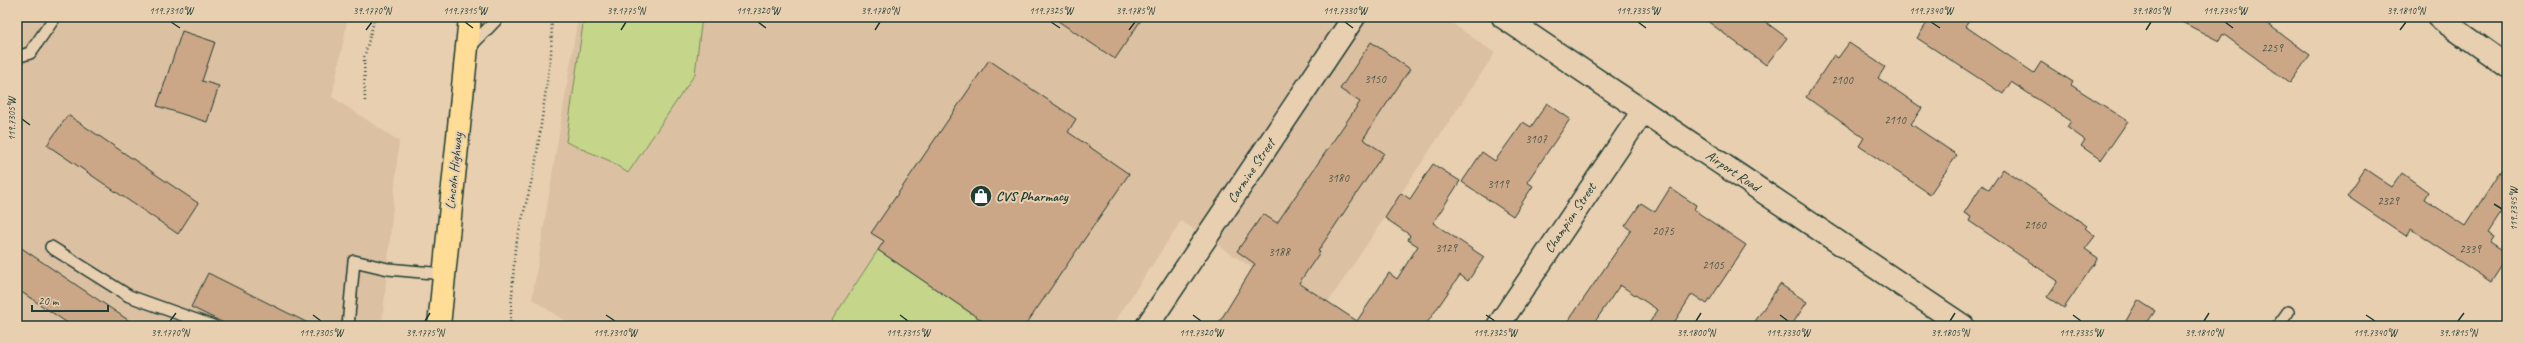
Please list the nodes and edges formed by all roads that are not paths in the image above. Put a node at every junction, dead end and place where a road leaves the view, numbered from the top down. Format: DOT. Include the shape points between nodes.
graph roads {
  1 [pos="55,17"];
  2 [pos="470,17"];
  3 [pos="499,17"];
  4 [pos="1354,17"];
  5 [pos="1503,17"];
  6 [pos="2438,17"];
  7 [pos="467,50"];
  8 [pos="17,57"];
  9 [pos="2507,66"];
  10 [pos="1643,111"];
  11 [pos="51,247"];
  12 [pos="444,274"];
  13 [pos="2288,312"];
  14 [pos="213,326"];
  15 [pos="348,326"];
  16 [pos="439,326"];
  17 [pos="1147,326"];
  18 [pos="1498,326"];
  19 [pos="1963,326"];
  20 [pos="2278,326"];
  1 -- 8 [label="lane" via="30,53"];
  2 -- 7 [label="highway, Lincoln Highway"];
  3 -- 7 [label="lane"];
  4 -- 17 [label="street, Carmine Street"];
  5 -- 10 [label="street, Airport Road"];
  6 -- 9 [label="street"];
  7 -- 12 [label="highway, Lincoln Highway"];
  10 -- 18 [label="street, Champion Street"];
  10 -- 19 [label="street, Airport Road"];
  11 -- 14 [label="lane" via="129,296"];
  12 -- 15 [label="lane" via="388,269 354,261"];
  12 -- 16 [label="highway, Lincoln Highway"];
  13 -- 20 [label="lane"];
}
